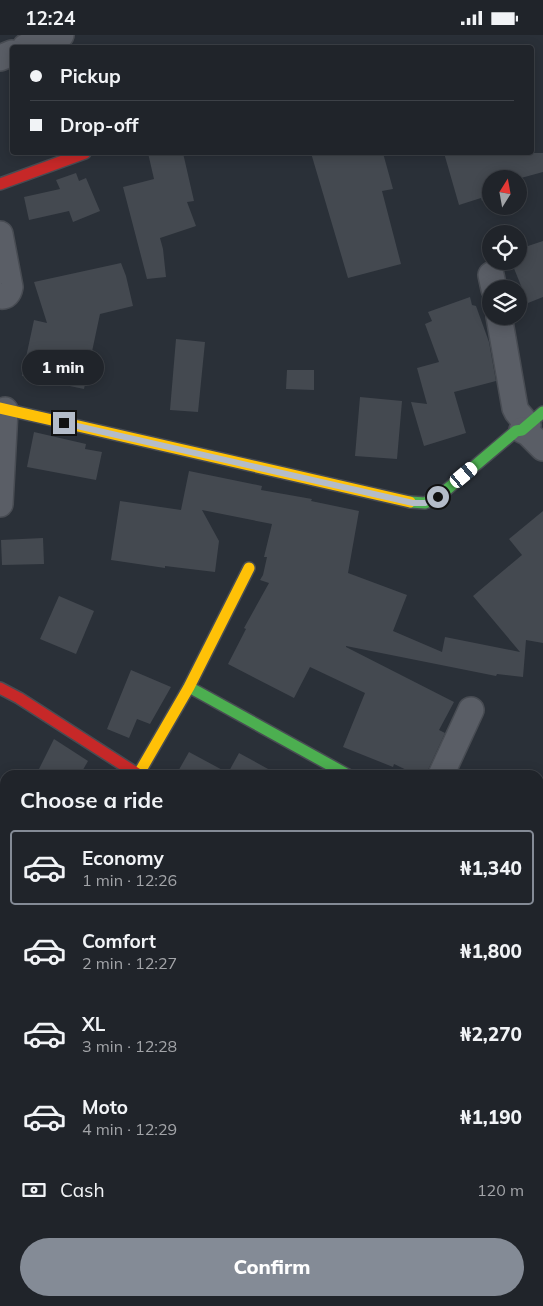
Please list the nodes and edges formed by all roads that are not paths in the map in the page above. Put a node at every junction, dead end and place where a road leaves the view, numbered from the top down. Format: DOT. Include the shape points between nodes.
graph roads {
  1 [pos="61,35"];
  2 [pos="31,45"];
  3 [pos="80,155"];
  4 [pos="0,184"];
  5 [pos="0,234"];
  6 [pos="0,296"];
  7 [pos="501,325"];
  8 [pos="3,409"];
  9 [pos="531,422"];
  10 [pos="543,448"];
  11 [pos="0,504"];
  12 [pos="249,568"];
  13 [pos="189,687"];
  14 [pos="0,688"];
  15 [pos="471,710"];
  16 [pos="131,770"];
  17 [pos="142,770"];
  18 [pos="339,770"];
  19 [pos="443,770"];
  1 -- 2 [label="street"];
  3 -- 4 [label="street"];
  5 -- 6 [label="street" via="10,287 6,295"];
  7 -- 9 [label="street" via="515,408"];
  8 -- 9 [label="street" via="413,503 425,503 438,497"];
  8 -- 11 [label="street"];
  9 -- 10 [label="street" via="528,433"];
  12 -- 13 [label="street"];
  13 -- 17 [label="street"];
  13 -- 18 [label="street"];
  14 -- 16 [label="street"];
  15 -- 19 [label="street"];
}
